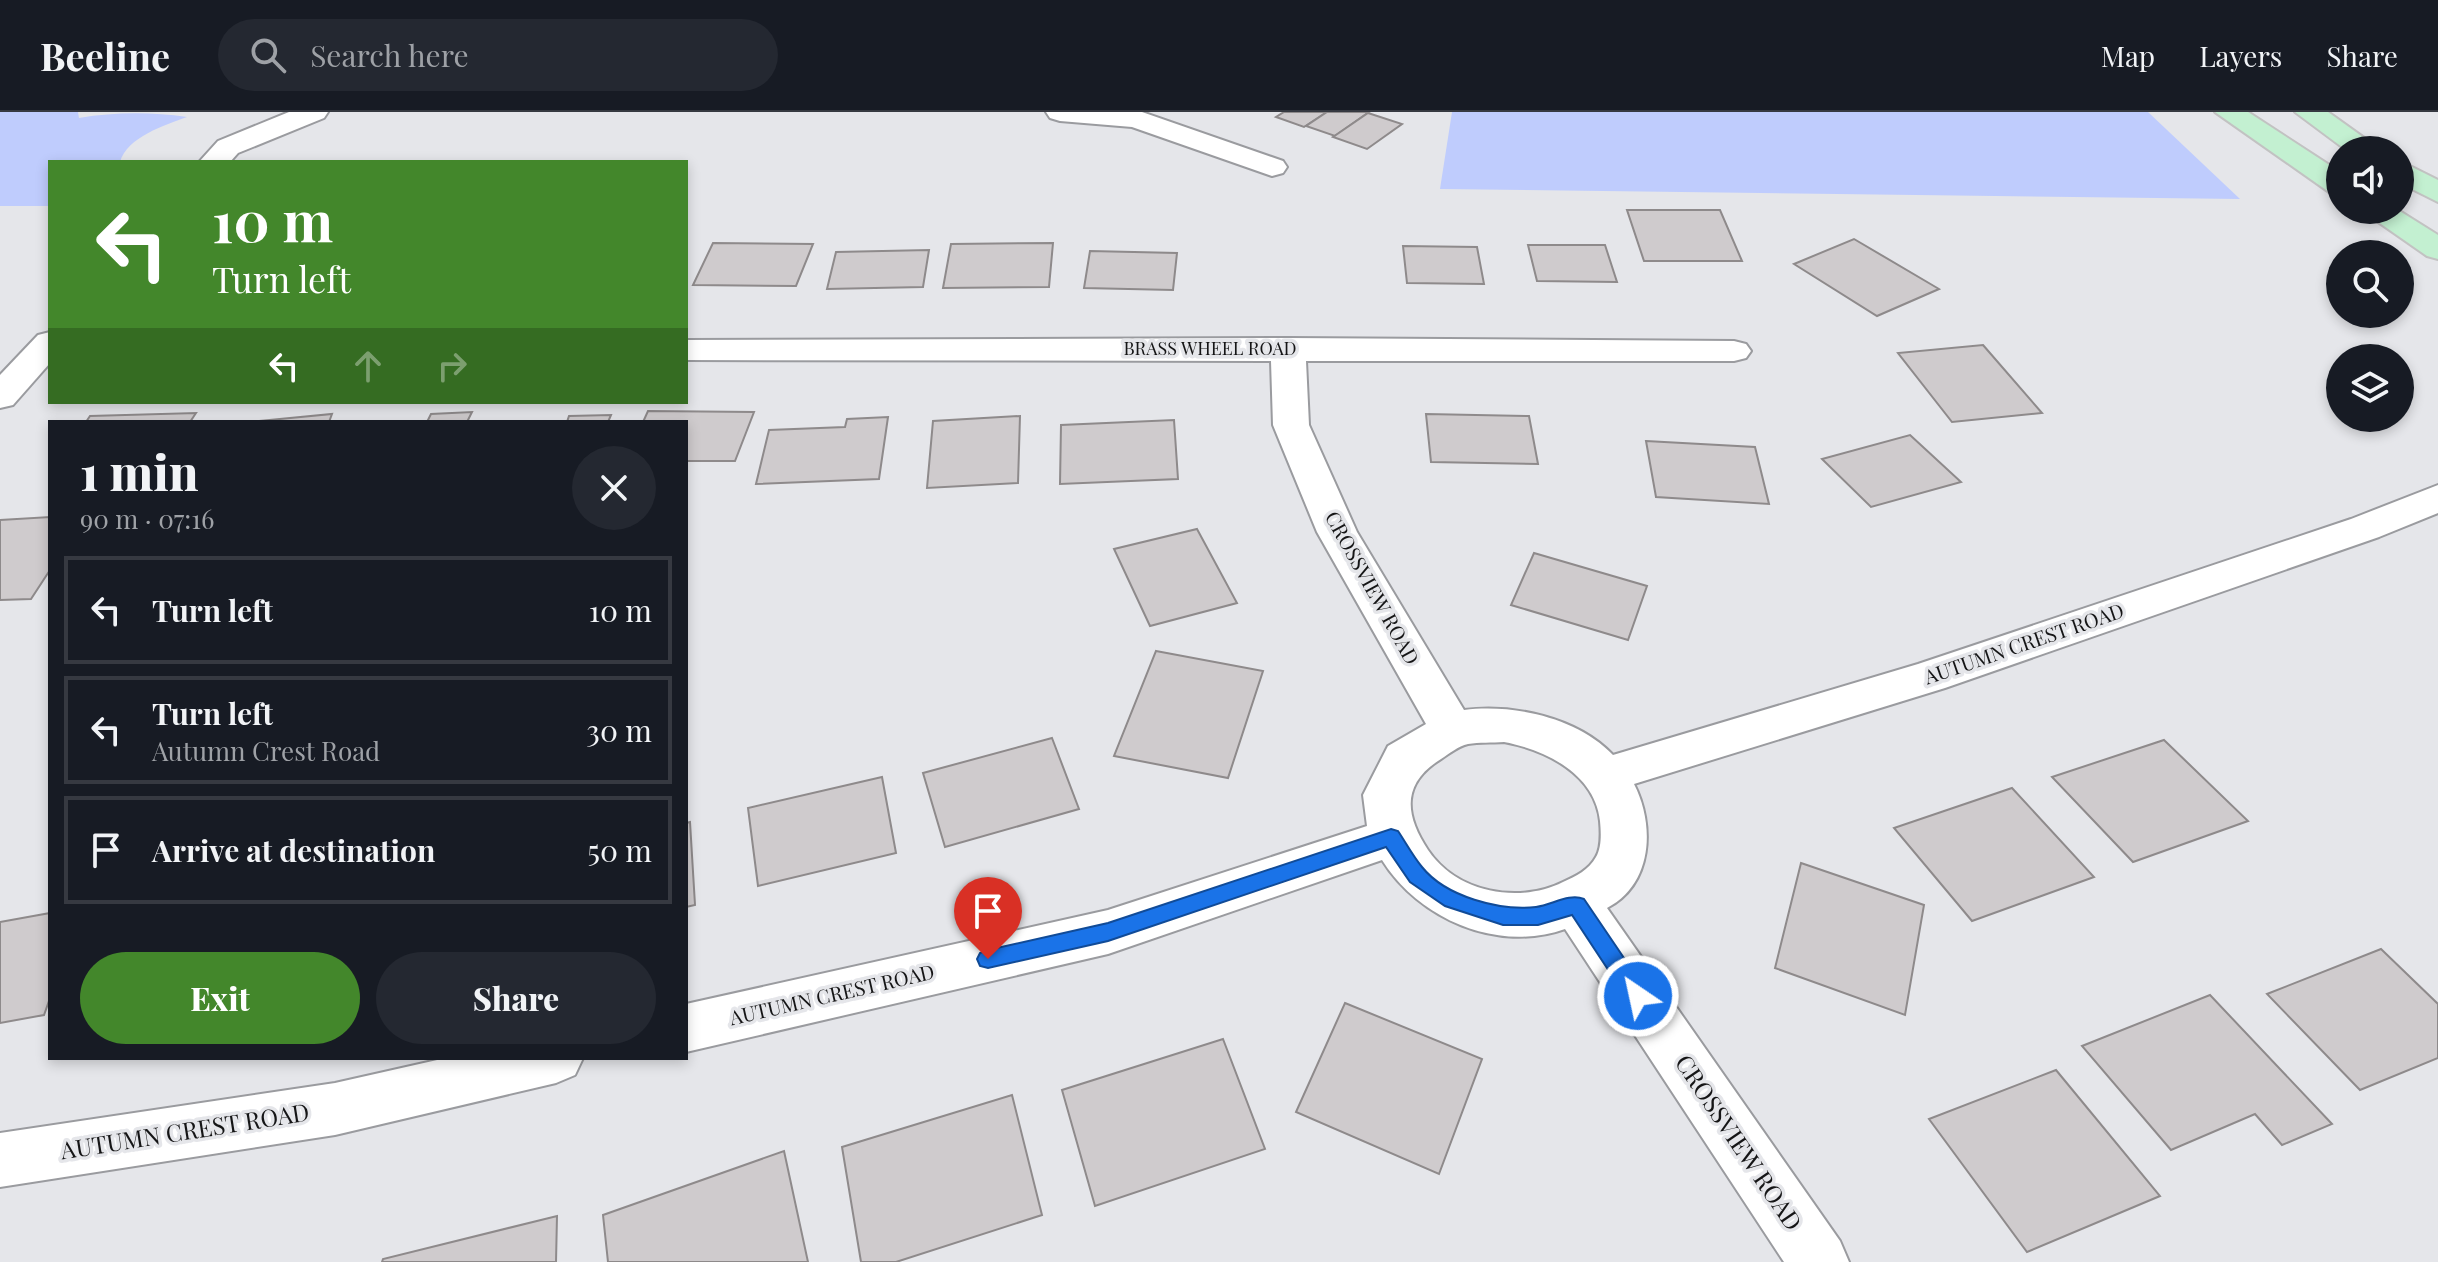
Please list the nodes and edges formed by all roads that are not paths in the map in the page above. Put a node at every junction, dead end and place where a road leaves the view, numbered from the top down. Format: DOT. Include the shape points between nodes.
graph roads {
  1 [pos="314,112"];
  2 [pos="1060,112"];
  3 [pos="2229,112"];
  4 [pos="2309,112"];
  5 [pos="2345,136"];
  6 [pos="216,160"];
  7 [pos="1272,167"];
  8 [pos="2326,177"];
  9 [pos="2414,178"];
  10 [pos="2438,193"];
  11 [pos="2399,224"];
  12 [pos="2438,249"];
  13 [pos="47,348"];
  14 [pos="1288,348"];
  15 [pos="688,350"];
  16 [pos="1734,351"];
  17 [pos="0,397"];
  18 [pos="2438,498"];
  19 [pos="1452,730"];
  20 [pos="1605,775"];
  21 [pos="1391,837"];
  22 [pos="1577,905"];
  23 [pos="688,1028"];
  24 [pos="547,1060"];
  25 [pos="0,1160"];
  26 [pos="1819,1262"];
  1 -- 6 [label="street" via="228,147"];
  2 -- 7 [label="street" via="1136,119"];
  3 -- 8 [label="main road"];
  4 -- 5 [label="main road"];
  9 -- 10 [label="main road"];
  11 -- 12 [label="main road"];
  13 -- 17 [label="street"];
  14 -- 15 [label="street, BRASS WHEEL ROAD"];
  14 -- 16 [label="street, BRASS WHEEL ROAD"];
  14 -- 19 [label="street, CROSSVIEW ROAD" via="1291,425 1337,532"];
  18 -- 20 [label="street, AUTUMN CREST ROAD" via="2365,528 1930,677"];
  19 -- 20 [label="street" via="1504,725 1535,731 1574,748"];
  19 -- 21 [label="street" via="1416,748 1394,772 1385,806"];
  20 -- 22 [label="street" via="1624,809 1627,840 1614,875"];
  21 -- 22 [label="street" via="1417,876 1452,900 1503,916 1538,916"];
  21 -- 23 [label="street, AUTUMN CREST ROAD" via="1108,932"];
  22 -- 26 [label="street, CROSSVIEW ROAD"];
  24 -- 25 [label="street, AUTUMN CREST ROAD" via="335,1109"];
}
